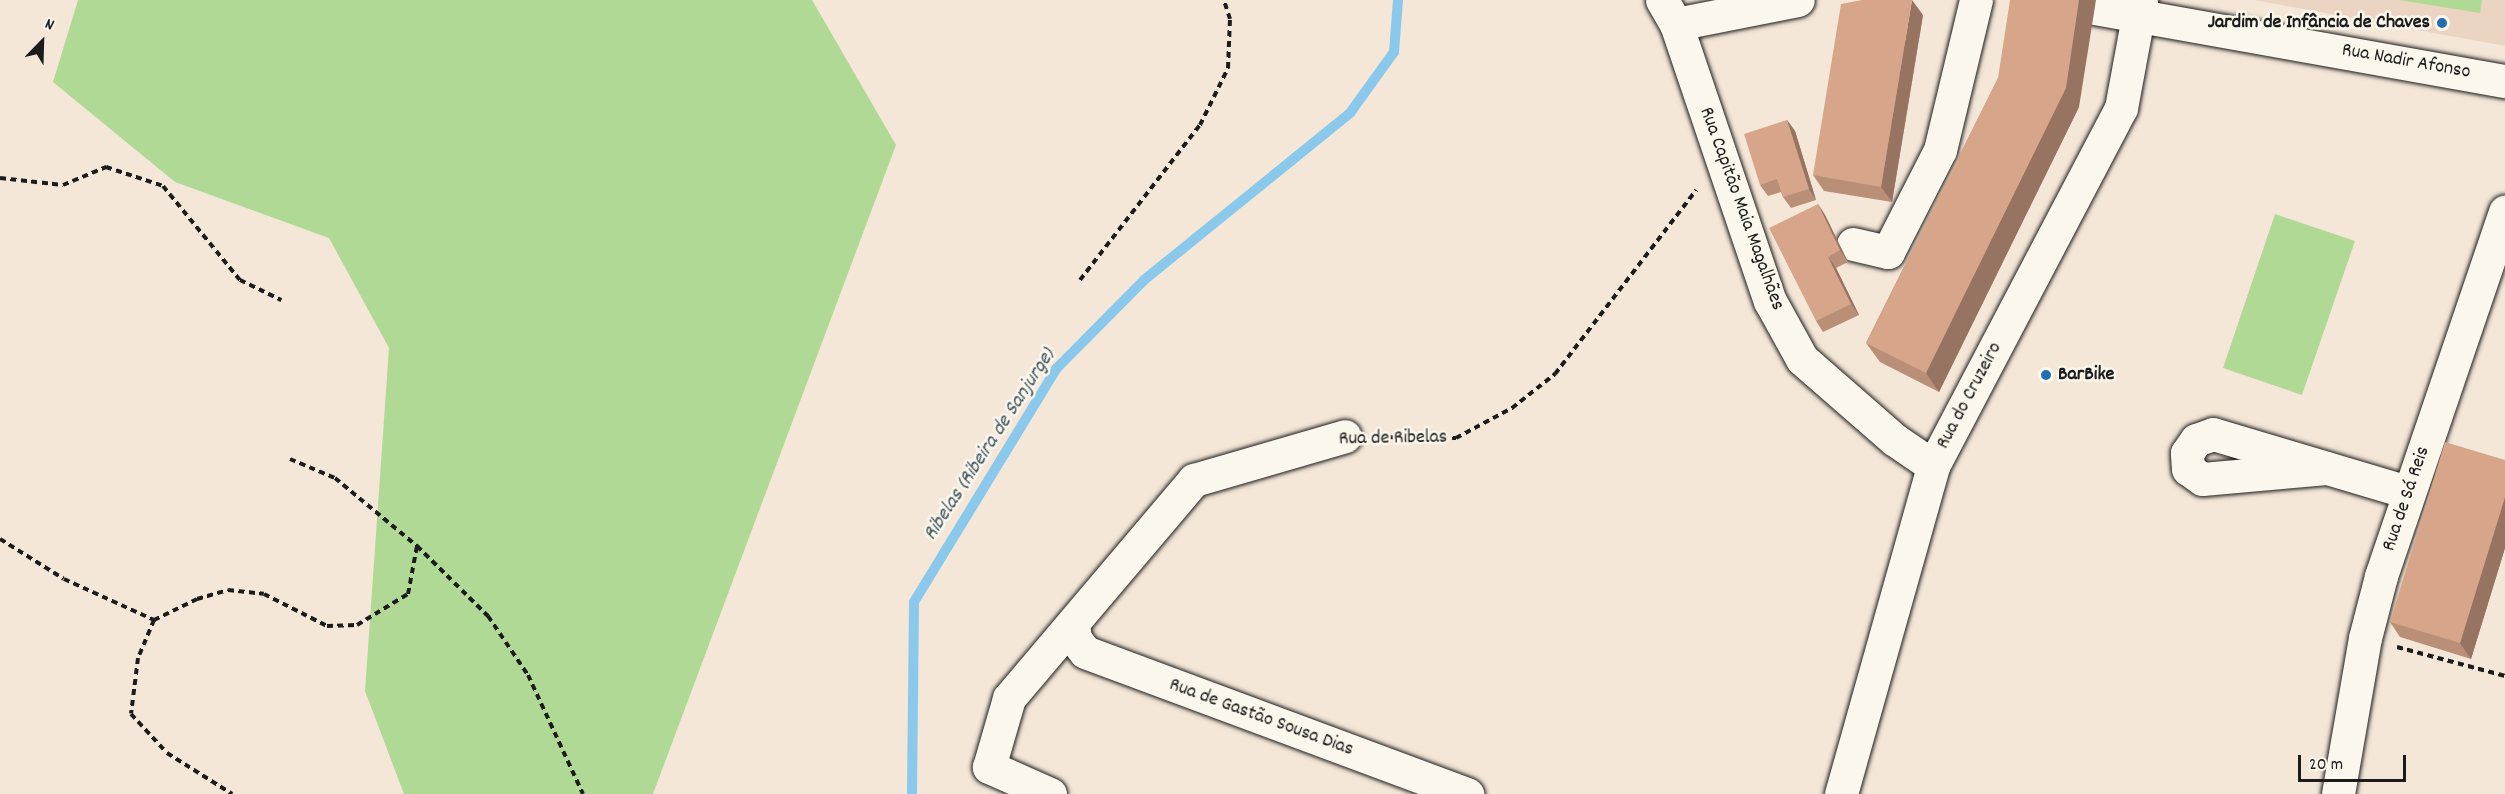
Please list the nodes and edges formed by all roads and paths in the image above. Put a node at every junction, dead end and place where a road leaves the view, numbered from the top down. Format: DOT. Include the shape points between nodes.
graph roads {
  1 [pos="1224,0"];
  2 [pos="1798,0"];
  3 [pos="1976,0"];
  4 [pos="2094,8"];
  5 [pos="2140,8"];
  6 [pos="1669,12"];
  7 [pos="2505,81"];
  8 [pos="1721,157"];
  9 [pos="0,178"];
  10 [pos="2505,211"];
  11 [pos="1853,244"];
  12 [pos="1080,280"];
  13 [pos="281,300"];
  14 [pos="1345,436"];
  15 [pos="290,459"];
  16 [pos="1933,466"];
  17 [pos="2326,468"];
  18 [pos="2408,492"];
  19 [pos="0,540"];
  20 [pos="417,546"];
  21 [pos="154,620"];
  22 [pos="1073,624"];
  23 [pos="2365,638"];
  24 [pos="2505,676"];
  25 [pos="232,794"];
  26 [pos="583,794"];
  27 [pos="1050,794"];
  28 [pos="1467,794"];
  29 [pos="1841,794"];
  30 [pos="2338,794"];
  1 -- 12 [label="path" via="1230,19 1228,68 1200,125"];
  2 -- 6 [label="street"];
  3 -- 11 [label="street" via="1940,150 1888,252"];
  4 -- 5 [label="street, Rua Nadir Afonso"];
  5 -- 7 [label="street, Rua Nadir Afonso"];
  5 -- 16 [label="street, Rua do Cruzeiro" via="2121,108"];
  6 -- 8 [label="street, Rua Capitão Maia Magalhães"];
  8 -- 14 [label="path, Rua de Ribelas" via="1555,374 1512,408 1456,438"];
  8 -- 16 [label="street, Rua Capitão Maia Magalhães" via="1770,301 1802,359 1895,440"];
  9 -- 13 [label="path" via="63,184 106,167 162,186 240,280"];
  10 -- 18 [label="street, Rua de Sá Reis"];
  14 -- 22 [label="street, Rua de Ribelas" via="1194,480"];
  15 -- 20 [label="path" via="335,478"];
  16 -- 29 [label="street, Rua do Cruzeiro"];
  17 -- 18 [label="street"];
  18 -- 23 [label="street, Rua de Sá Reis"];
  19 -- 21 [label="path" via="64,579"];
  20 -- 21 [label="path" via="408,594 357,625 327,626 264,594 228,590 197,599"];
  20 -- 26 [label="path" via="488,616 528,675"];
  21 -- 25 [label="path" via="138,658 131,714 167,753"];
  22 -- 27 [label="street, Rua de Ribelas" via="1009,698 989,767"];
  22 -- 28 [label="street, Rua de Gastão Sousa Dias" via="1075,639 1085,652"];
  23 -- 24 [label="path"];
  23 -- 30 [label="street, Rua de Sá Reis"];
}
